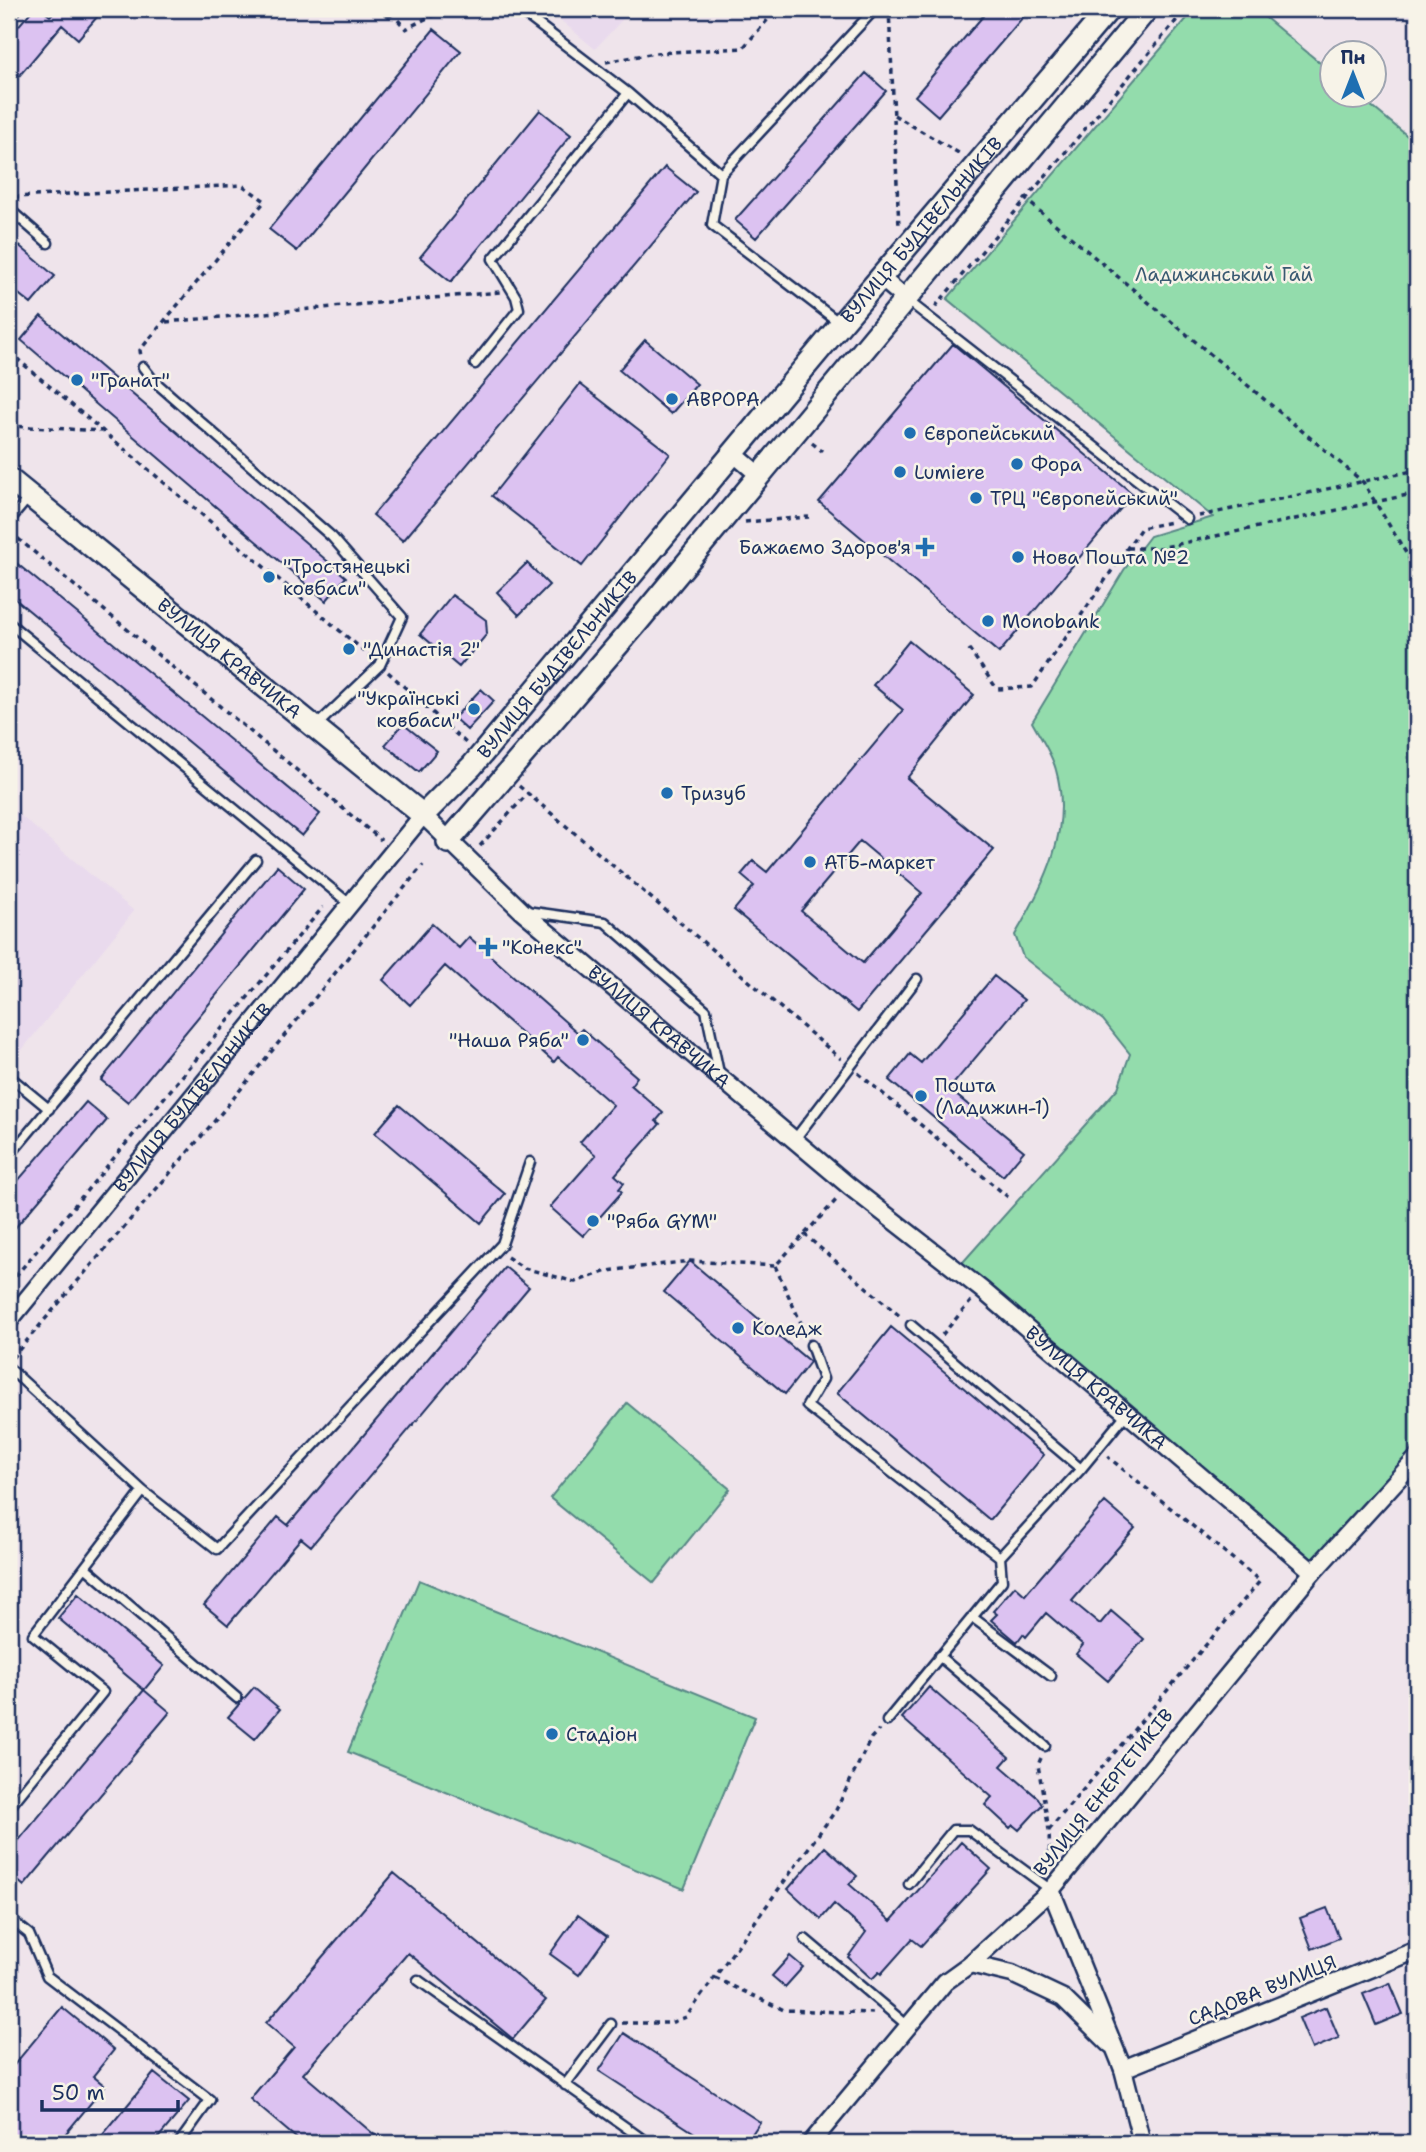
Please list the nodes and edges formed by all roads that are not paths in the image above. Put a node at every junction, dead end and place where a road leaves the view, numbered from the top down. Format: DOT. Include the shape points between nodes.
graph roads {
  1 [pos="17,9"];
  2 [pos="518,9"];
  3 [pos="875,9"];
  4 [pos="1108,9"];
  5 [pos="1147,9"];
  6 [pos="9,17"];
  7 [pos="628,93"];
  8 [pos="721,174"];
  9 [pos="9,209"];
  10 [pos="48,243"];
  11 [pos="881,278"];
  12 [pos="907,300"];
  13 [pos="841,324"];
  14 [pos="475,363"];
  15 [pos="143,367"];
  16 [pos="733,453"];
  17 [pos="759,475"];
  18 [pos="9,479"];
  19 [pos="31,495"];
  20 [pos="1184,519"];
  21 [pos="9,521"];
  22 [pos="9,623"];
  23 [pos="314,728"];
  24 [pos="423,816"];
  25 [pos="449,842"];
  26 [pos="256,860"];
  27 [pos="350,904"];
  28 [pos="521,910"];
  29 [pos="916,979"];
  30 [pos="9,1076"];
  31 [pos="720,1080"];
  32 [pos="49,1109"];
  33 [pos="795,1139"];
  34 [pos="9,1156"];
  35 [pos="530,1162"];
  36 [pos="9,1321"];
  37 [pos="911,1325"];
  38 [pos="811,1345"];
  39 [pos="9,1365"];
  40 [pos="1128,1413"];
  41 [pos="1417,1458"];
  42 [pos="1081,1469"];
  43 [pos="143,1491"];
  44 [pos="1000,1557"];
  45 [pos="85,1567"];
  46 [pos="1313,1572"];
  47 [pos="972,1617"];
  48 [pos="939,1656"];
  49 [pos="1051,1676"];
  50 [pos="237,1698"];
  51 [pos="887,1721"];
  52 [pos="1045,1746"];
  53 [pos="9,1808"];
  54 [pos="909,1884"];
  55 [pos="1051,1890"];
  56 [pos="9,1918"];
  57 [pos="805,1939"];
  58 [pos="1417,1950"];
  59 [pos="970,1964"];
  60 [pos="418,1980"];
  61 [pos="611,2024"];
  62 [pos="908,2026"];
  63 [pos="1115,2049"];
  64 [pos="1124,2069"];
  65 [pos="565,2085"];
  66 [pos="179,2143"];
  67 [pos="648,2143"];
  68 [pos="811,2143"];
  69 [pos="1142,2143"];
  1 -- 6 [label="lane"];
  2 -- 7 [label="lane"];
  3 -- 8 [label="lane"];
  4 -- 11 [label="street, ВУЛИЦЯ БУДІВЕЛЬНИКІВ"];
  5 -- 12 [label="street"];
  7 -- 8 [label="lane"];
  7 -- 14 [label="lane" via="493,259 519,309"];
  8 -- 13 [label="lane" via="712,225"];
  9 -- 10 [label="lane"];
  11 -- 12 [label="street"];
  11 -- 13 [label="street, ВУЛИЦЯ БУДІВЕЛЬНИКІВ"];
  12 -- 17 [label="street"];
  12 -- 20 [label="lane"];
  13 -- 16 [label="street, ВУЛИЦЯ БУДІВЕЛЬНИКІВ"];
  15 -- 23 [label="lane" via="332,537 402,617 380,665"];
  16 -- 17 [label="street"];
  16 -- 24 [label="street, ВУЛИЦЯ БУДІВЕЛЬНИКІВ" via="472,766"];
  17 -- 25 [label="street"];
  18 -- 19 [label="street, ВУЛИЦЯ КРАВЧИКА"];
  19 -- 21 [label="lane"];
  19 -- 23 [label="street, ВУЛИЦЯ КРАВЧИКА"];
  22 -- 27 [label="lane"];
  23 -- 24 [label="street, ВУЛИЦЯ КРАВЧИКА"];
  24 -- 25 [label="street, ВУЛИЦЯ КРАВЧИКА"];
  24 -- 27 [label="street, ВУЛИЦЯ БУДІВЕЛЬНИКІВ"];
  25 -- 28 [label="street, ВУЛИЦЯ КРАВЧИКА"];
  26 -- 32 [label="lane"];
  27 -- 36 [label="street, ВУЛИЦЯ БУДІВЕЛЬНИКІВ"];
  28 -- 31 [label="street, ВУЛИЦЯ КРАВЧИКА"];
  28 -- 31 [label="lane" via="605,922 706,1010"];
  29 -- 33 [label="lane"];
  30 -- 32 [label="lane"];
  31 -- 33 [label="street, ВУЛИЦЯ КРАВЧИКА"];
  32 -- 34 [label="lane"];
  33 -- 40 [label="street, ВУЛИЦЯ КРАВЧИКА"];
  35 -- 43 [label="lane" via="502,1244 217,1549"];
  37 -- 42 [label="lane"];
  38 -- 44 [label="lane" via="823,1379 807,1406"];
  39 -- 43 [label="lane"];
  40 -- 42 [label="lane"];
  40 -- 46 [label="street, ВУЛИЦЯ КРАВЧИКА"];
  41 -- 46 [label="street, ВУЛИЦЯ ЕНЕРГЕТИКІВ"];
  42 -- 44 [label="lane"];
  43 -- 45 [label="lane"];
  44 -- 47 [label="lane" via="1002,1581"];
  45 -- 50 [label="lane"];
  45 -- 53 [label="lane" via="33,1635 103,1692"];
  46 -- 55 [label="street, ВУЛИЦЯ ЕНЕРГЕТИКІВ"];
  47 -- 48 [label="lane"];
  47 -- 49 [label="lane"];
  48 -- 51 [label="lane"];
  48 -- 52 [label="lane"];
  54 -- 55 [label="lane" via="953,1830 969,1830"];
  55 -- 59 [label="street, ВУЛИЦЯ ЕНЕРГЕТИКІВ"];
  55 -- 63 [label="street"];
  56 -- 66 [label="lane" via="29,1934 47,1976 210,2100"];
  57 -- 62 [label="lane"];
  58 -- 64 [label="street, САДОВА ВУЛИЦЯ"];
  59 -- 62 [label="street, ВУЛИЦЯ ЕНЕРГЕТИКІВ" via="945,1982"];
  59 -- 63 [label="street" via="1012,1974 1063,1998"];
  60 -- 65 [label="lane"];
  61 -- 65 [label="lane"];
  62 -- 68 [label="street, ВУЛИЦЯ ЕНЕРГЕТИКІВ"];
  63 -- 64 [label="street"];
  64 -- 69 [label="street"];
  65 -- 67 [label="lane"];
}
